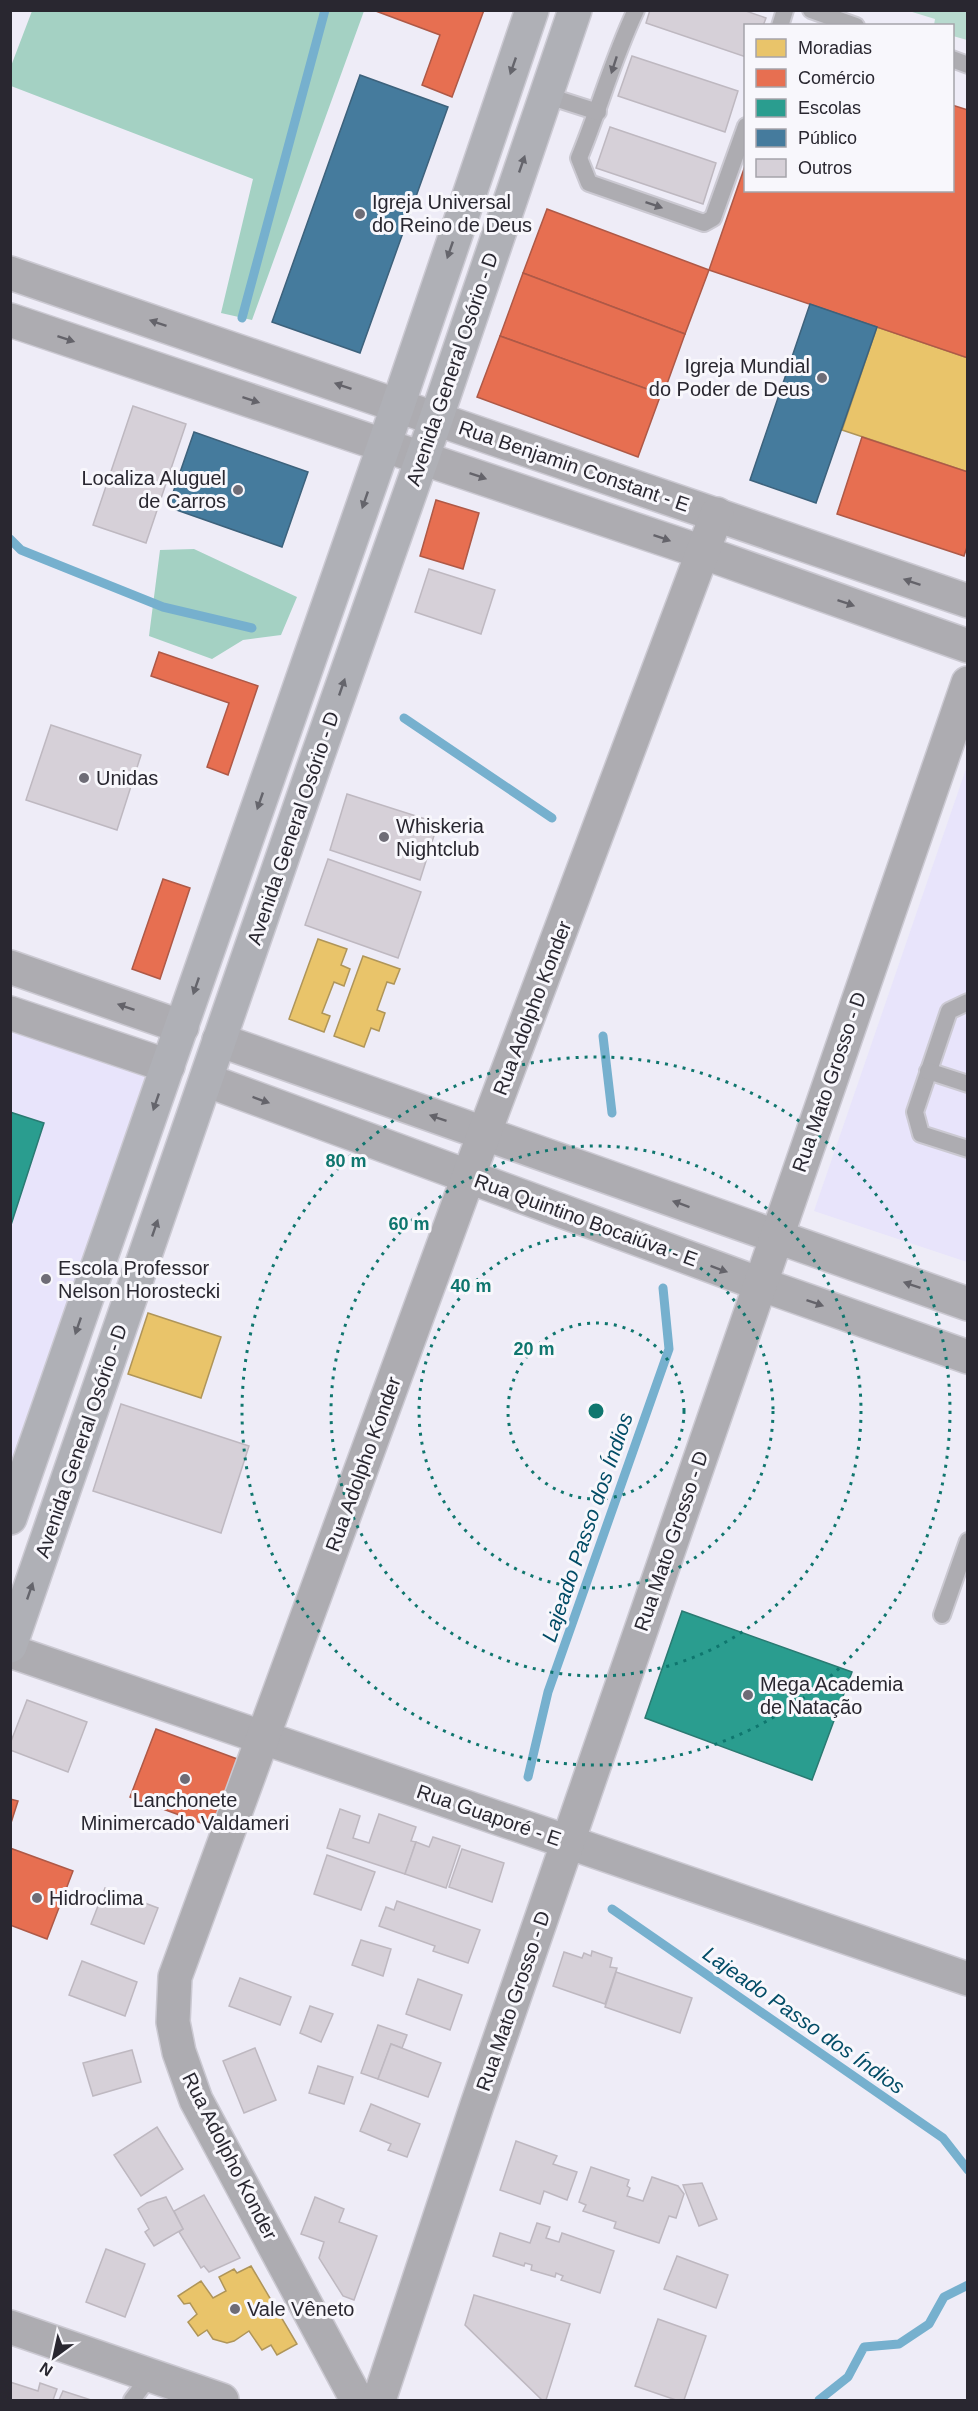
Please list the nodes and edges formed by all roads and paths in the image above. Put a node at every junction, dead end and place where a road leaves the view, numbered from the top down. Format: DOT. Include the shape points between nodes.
graph roads {
  1 [pos="532,10"];
  2 [pos="575,10"];
  3 [pos="636,10"];
  4 [pos="811,10"];
  5 [pos="850,24"];
  6 [pos="545,96"];
  7 [pos="598,112"];
  8 [pos="744,137"];
  9 [pos="740,160"];
  10 [pos="10,273"];
  11 [pos="10,320"];
  12 [pos="398,405"];
  13 [pos="436,419"];
  14 [pos="384,444"];
  15 [pos="422,458"];
  16 [pos="717,514"];
  17 [pos="702,552"];
  18 [pos="968,601"];
  19 [pos="968,646"];
  20 [pos="968,684"];
  21 [pos="10,967"];
  22 [pos="968,1002"];
  23 [pos="10,1012"];
  24 [pos="182,1027"];
  25 [pos="219,1040"];
  26 [pos="168,1066"];
  27 [pos="928,1071"];
  28 [pos="206,1080"];
  29 [pos="968,1084"];
  30 [pos="484,1134"];
  31 [pos="968,1149"];
  32 [pos="469,1177"];
  33 [pos="776,1237"];
  34 [pos="760,1284"];
  35 [pos="968,1304"];
  36 [pos="968,1357"];
  37 [pos="10,1518"];
  38 [pos="968,1541"];
  39 [pos="942,1615"];
  40 [pos="10,1648"];
  41 [pos="263,1737"];
  42 [pos="568,1842"];
  43 [pos="968,1979"];
  44 [pos="10,2327"];
  45 [pos="141,2388"];
  46 [pos="222,2400"];
  47 [pos="357,2400"];
  48 [pos="379,2400"];
  1 -- 12 [label="main road, Avenida General Osório - D, one-way"];
  2 -- 6 [label="main road, Avenida General Osório - D"];
  3 -- 7 [label="lane, one-way"];
  4 -- 5 [label="lane"];
  6 -- 7 [label="lane"];
  13 -- 6 [label="main road, Avenida General Osório - D, one-way"];
  7 -- 9 [label="lane, one-way" via="579,158 589,183 704,222 713,218"];
  8 -- 9 [label="lane"];
  12 -- 10 [label="street, Rua Benjamin Constant - E, one-way"];
  11 -- 14 [label="street, Rua Benjamin Constant - E, one-way"];
  12 -- 13 [label="street, Rua Benjamin Constant - E"];
  12 -- 14 [label="main road, Avenida General Osório - D"];
  13 -- 15 [label="main road, Avenida General Osório - D"];
  13 -- 16 [label="street, Rua Benjamin Constant - E"];
  14 -- 15 [label="street, Rua Benjamin Constant - E"];
  14 -- 24 [label="main road, Avenida General Osório - D, one-way"];
  15 -- 17 [label="street, Rua Benjamin Constant - E, one-way"];
  25 -- 15 [label="main road, Avenida General Osório - D, one-way"];
  16 -- 17 [label="street, Rua Adolpho Konder"];
  18 -- 16 [label="street, Rua Benjamin Constant - E, one-way"];
  17 -- 19 [label="street, Rua Benjamin Constant - E, one-way"];
  17 -- 30 [label="street, Rua Adolpho Konder"];
  20 -- 33 [label="street, Rua Mato Grosso - D"];
  24 -- 21 [label="street, one-way"];
  22 -- 27 [label="lane" via="949,1011"];
  23 -- 26 [label="street"];
  24 -- 26 [label="main road, Avenida General Osório - D"];
  25 -- 28 [label="main road, Avenida General Osório - D"];
  30 -- 25 [label="street, one-way"];
  26 -- 37 [label="main road, Avenida General Osório - D, one-way"];
  27 -- 29 [label="lane"];
  27 -- 31 [label="lane" via="915,1112 921,1134"];
  28 -- 32 [label="street, Rua Quintino Bocaiúva - E, one-way"];
  40 -- 28 [label="main road, Avenida General Osório - D, one-way"];
  30 -- 32 [label="street, Rua Adolpho Konder"];
  33 -- 30 [label="street, one-way"];
  32 -- 34 [label="street, Rua Quintino Bocaiúva - E, one-way"];
  32 -- 41 [label="street, Rua Adolpho Konder"];
  33 -- 34 [label="street, Rua Mato Grosso - D"];
  35 -- 33 [label="street, one-way"];
  34 -- 36 [label="street, Rua Quintino Bocaiúva - E, one-way"];
  34 -- 42 [label="street, Rua Mato Grosso - D"];
  38 -- 39 [label="lane"];
  40 -- 41 [label="street, Rua Guaporé - E"];
  41 -- 42 [label="street, Rua Guaporé - E"];
  41 -- 47 [label="street, Rua Adolpho Konder" via="175,1977 173,2022 196,2100"];
  42 -- 43 [label="street, Rua Guaporé - E"];
  42 -- 48 [label="street, Rua Mato Grosso - D"];
  44 -- 45 [label="street"];
  45 -- 46 [label="street"];
}
